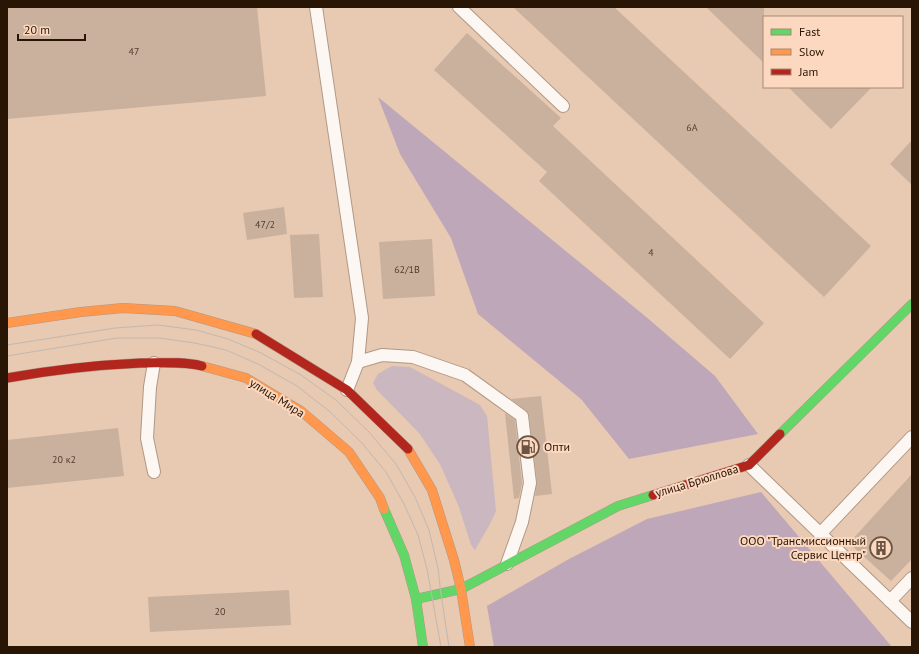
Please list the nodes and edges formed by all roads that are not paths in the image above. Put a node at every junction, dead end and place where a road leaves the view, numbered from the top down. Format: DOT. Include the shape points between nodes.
graph roads {
  1 [pos="316,7"];
  2 [pos="459,7"];
  3 [pos="563,106"];
  4 [pos="912,304"];
  5 [pos="7,323"];
  6 [pos="358,362"];
  7 [pos="154,363"];
  8 [pos="7,378"];
  9 [pos="347,390"];
  10 [pos="912,437"];
  11 [pos="749,465"];
  12 [pos="154,472"];
  13 [pos="820,534"];
  14 [pos="507,564"];
  15 [pos="912,578"];
  16 [pos="461,588"];
  17 [pos="416,599"];
  18 [pos="890,601"];
  19 [pos="912,622"];
  20 [pos="423,647"];
  21 [pos="470,647"];
  1 -- 6 [label="lane" via="362,318"];
  2 -- 3 [label="lane"];
  4 -- 11 [label="street, улица Брюллова"];
  5 -- 9 [label="street" via="123,308 175,311 259,335"];
  6 -- 9 [label="lane"];
  6 -- 14 [label="lane" via="382,355 413,357 465,376 522,416 530,483 522,522"];
  7 -- 8 [label="street, улица Мира" via="97,366"];
  7 -- 12 [label="lane" via="147,438"];
  7 -- 17 [label="street, улица Мира" via="194,364 246,378 300,410 349,452 380,498 404,555"];
  9 -- 16 [label="street" via="407,446 432,490"];
  10 -- 13 [label="lane"];
  11 -- 13 [label="lane"];
  11 -- 14 [label="street, улица Брюллова" via="618,506"];
  13 -- 18 [label="lane"];
  14 -- 16 [label="street, улица Брюллова"];
  15 -- 18 [label="lane"];
  16 -- 17 [label="street, улица Брюллова"];
  16 -- 21 [label="street"];
  17 -- 20 [label="street, улица Мира"];
  18 -- 19 [label="lane"];
}
